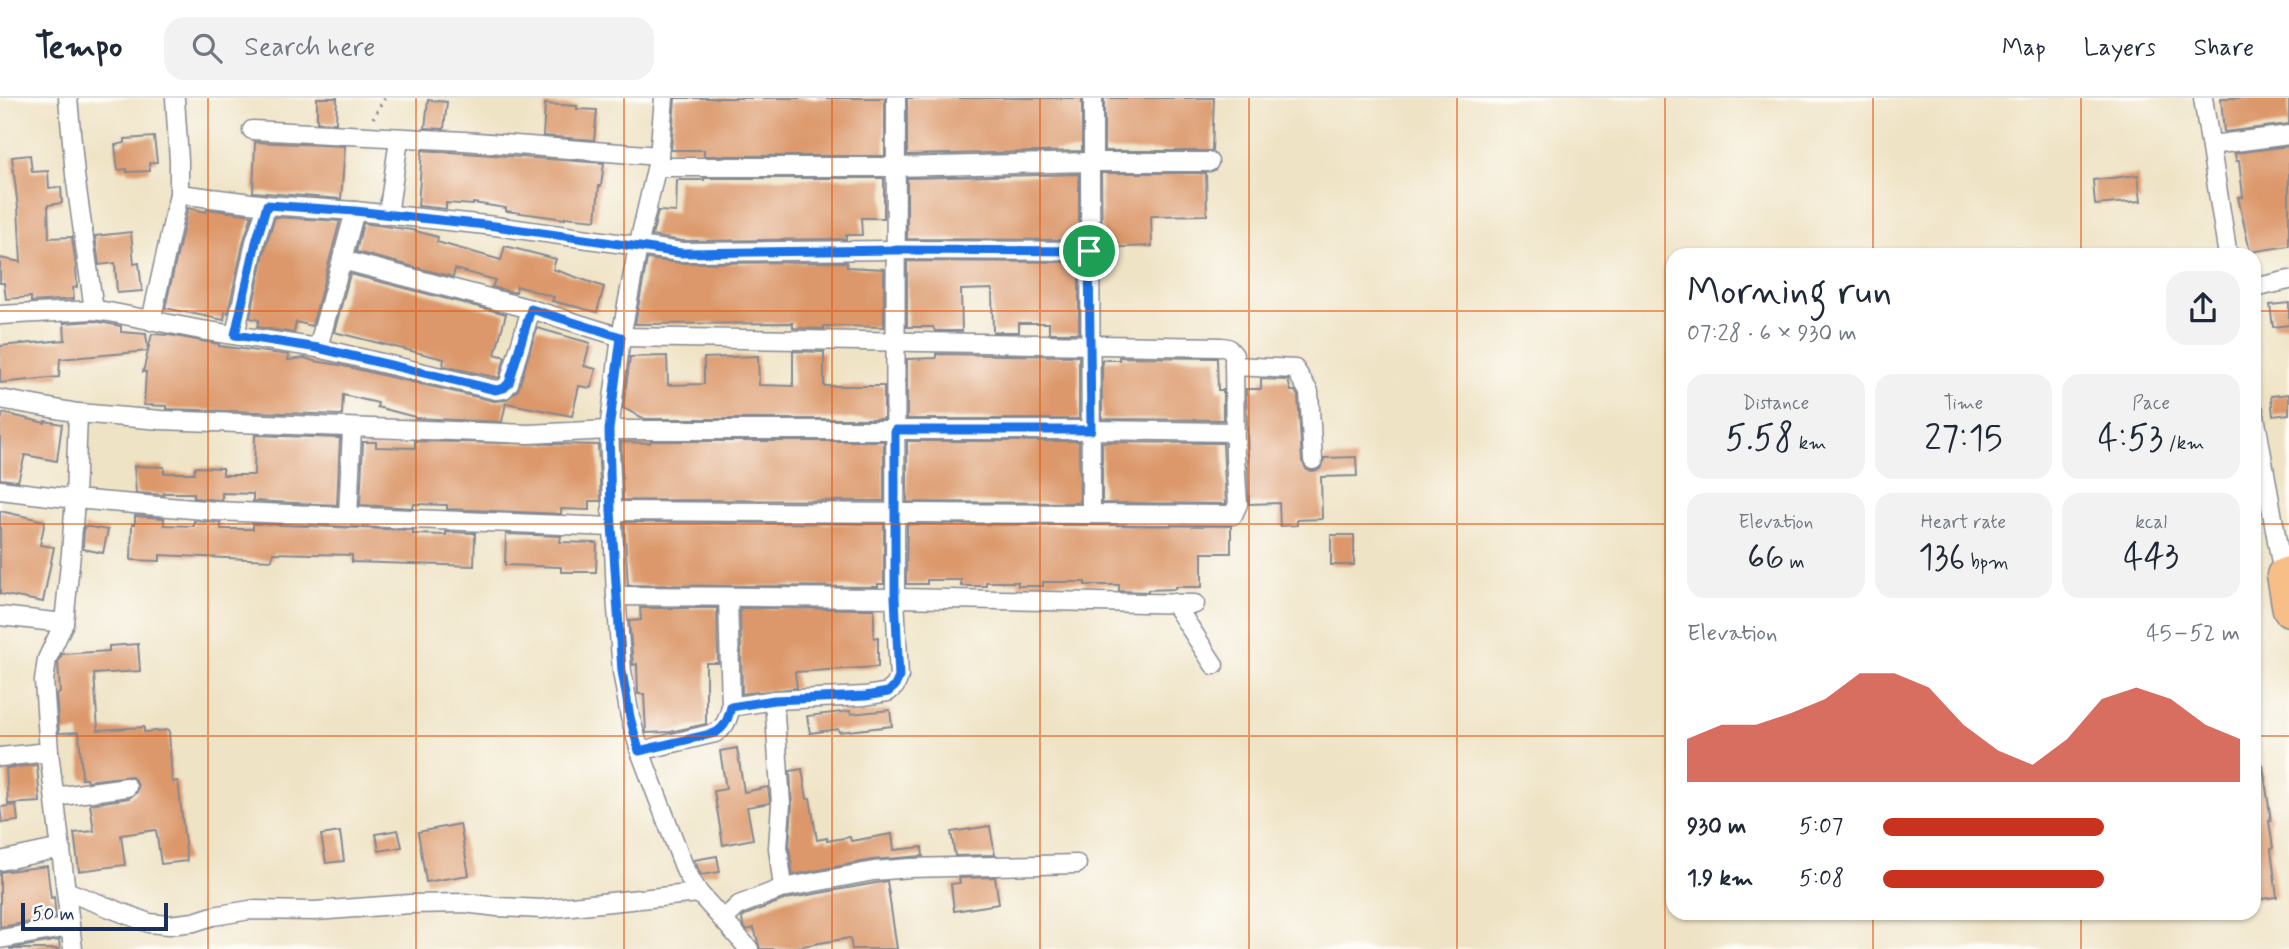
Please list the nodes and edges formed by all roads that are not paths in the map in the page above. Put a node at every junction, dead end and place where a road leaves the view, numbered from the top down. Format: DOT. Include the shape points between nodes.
graph roads {
  1 [pos="68,98"];
  2 [pos="175,98"];
  3 [pos="664,98"];
  4 [pos="896,98"];
  5 [pos="1093,98"];
  6 [pos="2203,98"];
  7 [pos="252,130"];
  8 [pos="2289,135"];
  9 [pos="399,139"];
  10 [pos="2211,145"];
  11 [pos="658,162"];
  12 [pos="1091,162"];
  13 [pos="1209,162"];
  14 [pos="895,167"];
  15 [pos="179,194"];
  16 [pos="267,205"];
  17 [pos="355,211"];
  18 [pos="388,215"];
  19 [pos="638,247"];
  20 [pos="2227,248"];
  21 [pos="896,250"];
  22 [pos="1089,251"];
  23 [pos="342,260"];
  24 [pos="2289,280"];
  25 [pos="2261,286"];
  26 [pos="531,309"];
  27 [pos="94,310"];
  28 [pos="0,315"];
  29 [pos="151,321"];
  30 [pos="235,335"];
  31 [pos="621,337"];
  32 [pos="894,342"];
  33 [pos="1090,347"];
  34 [pos="318,348"];
  35 [pos="1234,366"];
  36 [pos="0,400"];
  37 [pos="78,413"];
  38 [pos="352,429"];
  39 [pos="609,430"];
  40 [pos="895,430"];
  41 [pos="1091,430"];
  42 [pos="1234,432"];
  43 [pos="2261,446"];
  44 [pos="1313,460"];
  45 [pos="0,490"];
  46 [pos="75,499"];
  47 [pos="895,512"];
  48 [pos="1091,514"];
  49 [pos="348,516"];
  50 [pos="612,519"];
  51 [pos="2286,574"];
  52 [pos="616,596"];
  53 [pos="728,597"];
  54 [pos="895,597"];
  55 [pos="1174,603"];
  56 [pos="1195,604"];
  57 [pos="2289,610"];
  58 [pos="0,616"];
  59 [pos="64,623"];
  60 [pos="1214,665"];
  61 [pos="774,700"];
  62 [pos="731,707"];
  63 [pos="639,751"];
  64 [pos="49,752"];
  65 [pos="0,757"];
  66 [pos="127,788"];
  67 [pos="55,797"];
  68 [pos="61,848"];
  69 [pos="0,861"];
  70 [pos="1077,864"];
  71 [pos="783,888"];
  72 [pos="66,891"];
  73 [pos="699,893"];
  74 [pos="723,920"];
  75 [pos="70,928"];
  76 [pos="0,939"];
  77 [pos="73,949"];
  78 [pos="749,949"];
  1 -- 27 [label="street"];
  2 -- 15 [label="street"];
  3 -- 11 [label="street"];
  4 -- 14 [label="street"];
  5 -- 12 [label="street"];
  6 -- 10 [label="street"];
  7 -- 9 [label="street"];
  8 -- 10 [label="street"];
  9 -- 11 [label="street" via="464,141"];
  9 -- 18 [label="street"];
  10 -- 20 [label="street"];
  11 -- 14 [label="street"];
  11 -- 19 [label="street"];
  12 -- 13 [label="street"];
  12 -- 14 [label="street"];
  12 -- 22 [label="street"];
  14 -- 21 [label="street"];
  15 -- 16 [label="street"];
  15 -- 29 [label="street"];
  16 -- 17 [label="street"];
  16 -- 30 [label="street"];
  17 -- 18 [label="street"];
  17 -- 23 [label="street"];
  18 -- 19 [label="street"];
  19 -- 21 [label="street" via="706,253"];
  19 -- 31 [label="street"];
  21 -- 22 [label="street"];
  21 -- 32 [label="street"];
  22 -- 33 [label="street"];
  23 -- 26 [label="street"];
  23 -- 34 [label="street"];
  24 -- 25 [label="street"];
  26 -- 31 [label="street"];
  26 -- 34 [label="street" via="504,388 481,387"];
  27 -- 28 [label="street"];
  27 -- 29 [label="street"];
  29 -- 30 [label="street"];
  30 -- 34 [label="street"];
  31 -- 32 [label="street"];
  31 -- 39 [label="street"];
  32 -- 33 [label="street"];
  32 -- 40 [label="street"];
  33 -- 35 [label="street" via="1228,348"];
  33 -- 41 [label="street"];
  35 -- 42 [label="street"];
  35 -- 44 [label="street" via="1295,369 1309,392"];
  36 -- 37 [label="street"];
  37 -- 38 [label="street"];
  37 -- 46 [label="street"];
  38 -- 39 [label="street" via="529,435"];
  38 -- 49 [label="street"];
  39 -- 40 [label="street"];
  39 -- 50 [label="street"];
  40 -- 41 [label="street"];
  40 -- 47 [label="street"];
  41 -- 42 [label="street"];
  41 -- 48 [label="street"];
  42 -- 48 [label="street" via="1238,505 1233,515"];
  43 -- 51 [label="street"];
  45 -- 46 [label="street"];
  46 -- 49 [label="street"];
  46 -- 59 [label="street"];
  47 -- 48 [label="street"];
  47 -- 50 [label="street"];
  47 -- 54 [label="street"];
  49 -- 50 [label="street"];
  50 -- 52 [label="street"];
  51 -- 57 [label="highway"];
  52 -- 53 [label="street"];
  52 -- 63 [label="street" via="622,671"];
  53 -- 54 [label="street"];
  53 -- 62 [label="street"];
  54 -- 55 [label="street"];
  54 -- 61 [label="street" via="899,677 888,692"];
  55 -- 56 [label="street"];
  55 -- 60 [label="street"];
  58 -- 59 [label="street"];
  59 -- 64 [label="street" via="45,668"];
  61 -- 62 [label="street"];
  61 -- 71 [label="street"];
  62 -- 63 [label="street" via="722,729 715,733"];
  63 -- 73 [label="street"];
  64 -- 65 [label="street"];
  64 -- 67 [label="street"];
  66 -- 67 [label="street"];
  67 -- 68 [label="street"];
  68 -- 69 [label="street"];
  68 -- 72 [label="street"];
  70 -- 71 [label="street" via="910,868"];
  71 -- 74 [label="street" via="739,905"];
  72 -- 73 [label="street" via="149,923 169,925 250,910 464,903 542,909"];
  72 -- 75 [label="street"];
  73 -- 74 [label="street"];
  74 -- 78 [label="street"];
  75 -- 76 [label="street"];
  75 -- 77 [label="street"];
}
